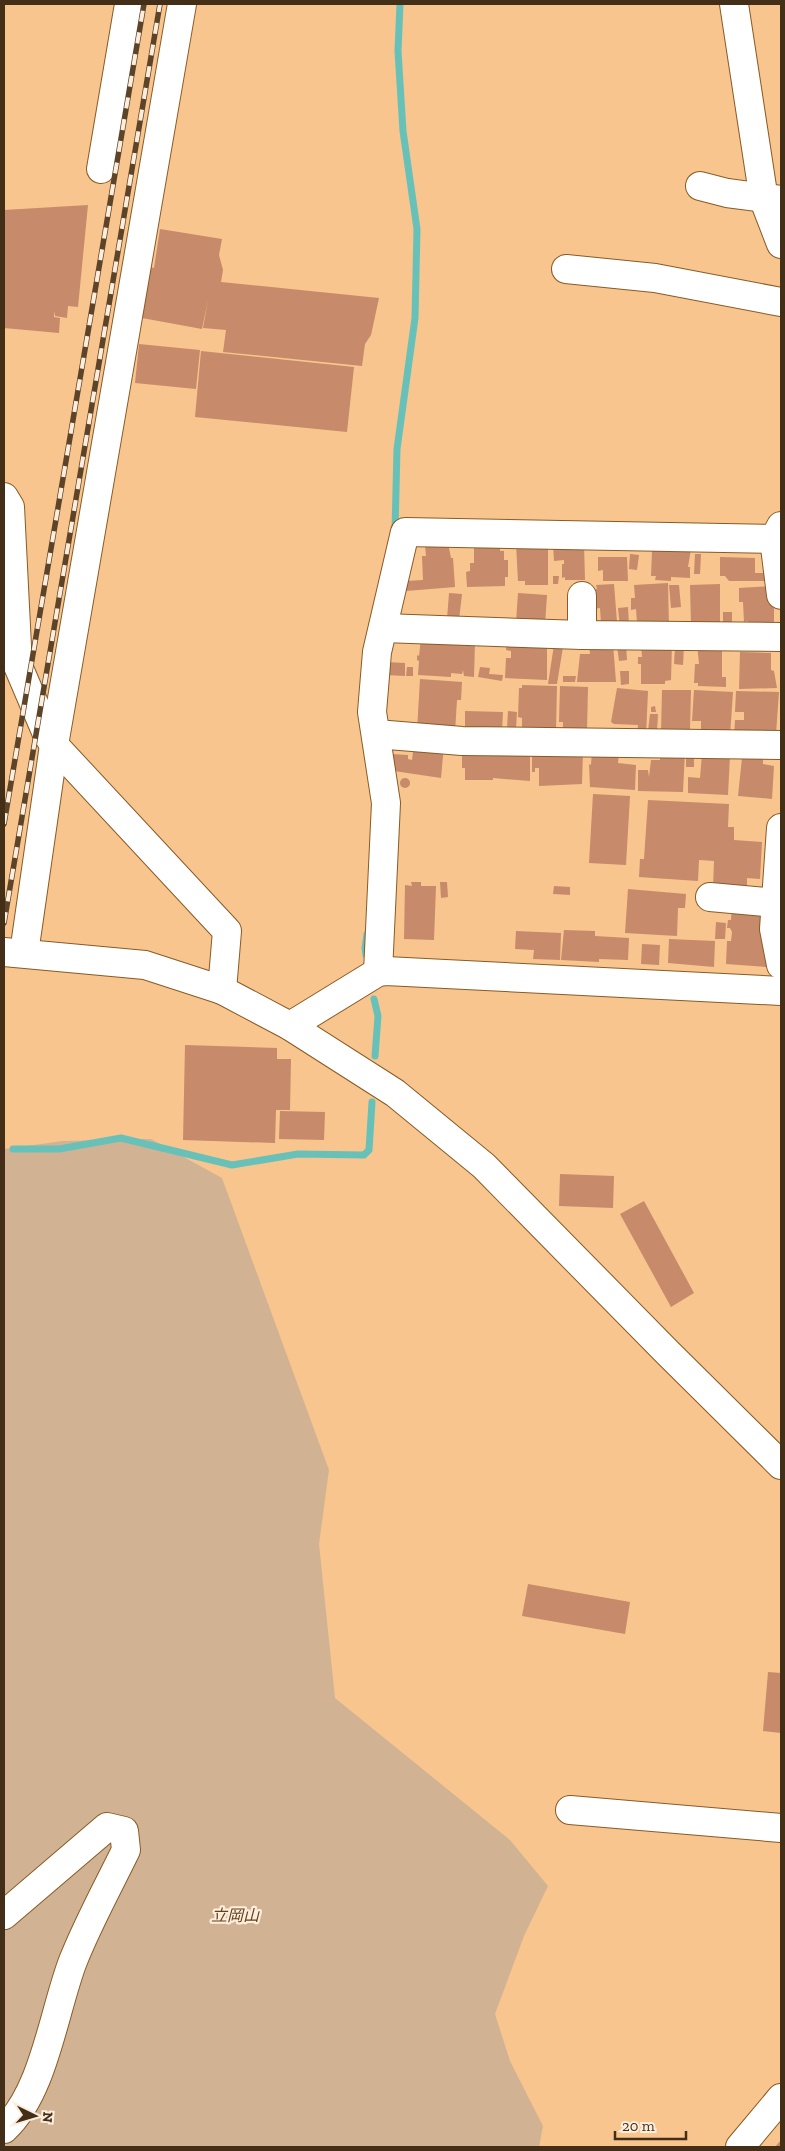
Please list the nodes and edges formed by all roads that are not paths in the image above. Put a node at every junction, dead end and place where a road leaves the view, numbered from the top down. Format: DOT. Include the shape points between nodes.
graph roads {
  1 [pos="129,4"];
  2 [pos="182,4"];
  3 [pos="734,4"];
  4 [pos="101,170"];
  5 [pos="700,186"];
  6 [pos="773,200"];
  7 [pos="781,244"];
  8 [pos="566,269"];
  9 [pos="781,302"];
  10 [pos="4,497"];
  11 [pos="778,533"];
  12 [pos="781,595"];
  13 [pos="582,596"];
  14 [pos="383,628"];
  15 [pos="582,635"];
  16 [pos="781,637"];
  17 [pos="376,734"];
  18 [pos="54,745"];
  19 [pos="781,745"];
  20 [pos="781,828"];
  21 [pos="710,897"];
  22 [pos="776,903"];
  23 [pos="14,953"];
  24 [pos="781,965"];
  25 [pos="378,972"];
  26 [pos="222,990"];
  27 [pos="781,992"];
  28 [pos="290,1026"];
  29 [pos="781,1465"];
  30 [pos="570,1810"];
  31 [pos="781,1828"];
  32 [pos="4,1915"];
  33 [pos="781,2098"];
  34 [pos="4,2129"];
  35 [pos="740,2147"];
  1 -- 4 [label="street"];
  2 -- 18 [label="street"];
  3 -- 6 [label="street"];
  5 -- 6 [label="street"];
  6 -- 7 [label="street"];
  8 -- 9 [label="street" via="655,278"];
  10 -- 18 [label="street" via="10,507 18,666"];
  11 -- 12 [label="street"];
  11 -- 14 [label="street" via="405,532"];
  13 -- 15 [label="street"];
  14 -- 15 [label="street"];
  14 -- 17 [label="street" via="377,652 372,712"];
  15 -- 16 [label="street"];
  17 -- 19 [label="street" via="462,741"];
  17 -- 25 [label="street" via="386,803"];
  18 -- 23 [label="street"];
  18 -- 26 [label="street" via="227,931"];
  20 -- 22 [label="street"];
  21 -- 22 [label="street"];
  22 -- 24 [label="street" via="774,929"];
  23 -- 26 [label="street" via="145,965"];
  25 -- 27 [label="street"];
  25 -- 28 [label="street"];
  26 -- 28 [label="street"];
  28 -- 29 [label="street" via="395,1093 484,1166"];
  30 -- 31 [label="street"];
  32 -- 34 [label="street" via="107,1827 124,1831 126,1850 73,1961 41,2064 17,2117"];
  33 -- 35 [label="street"];
}
